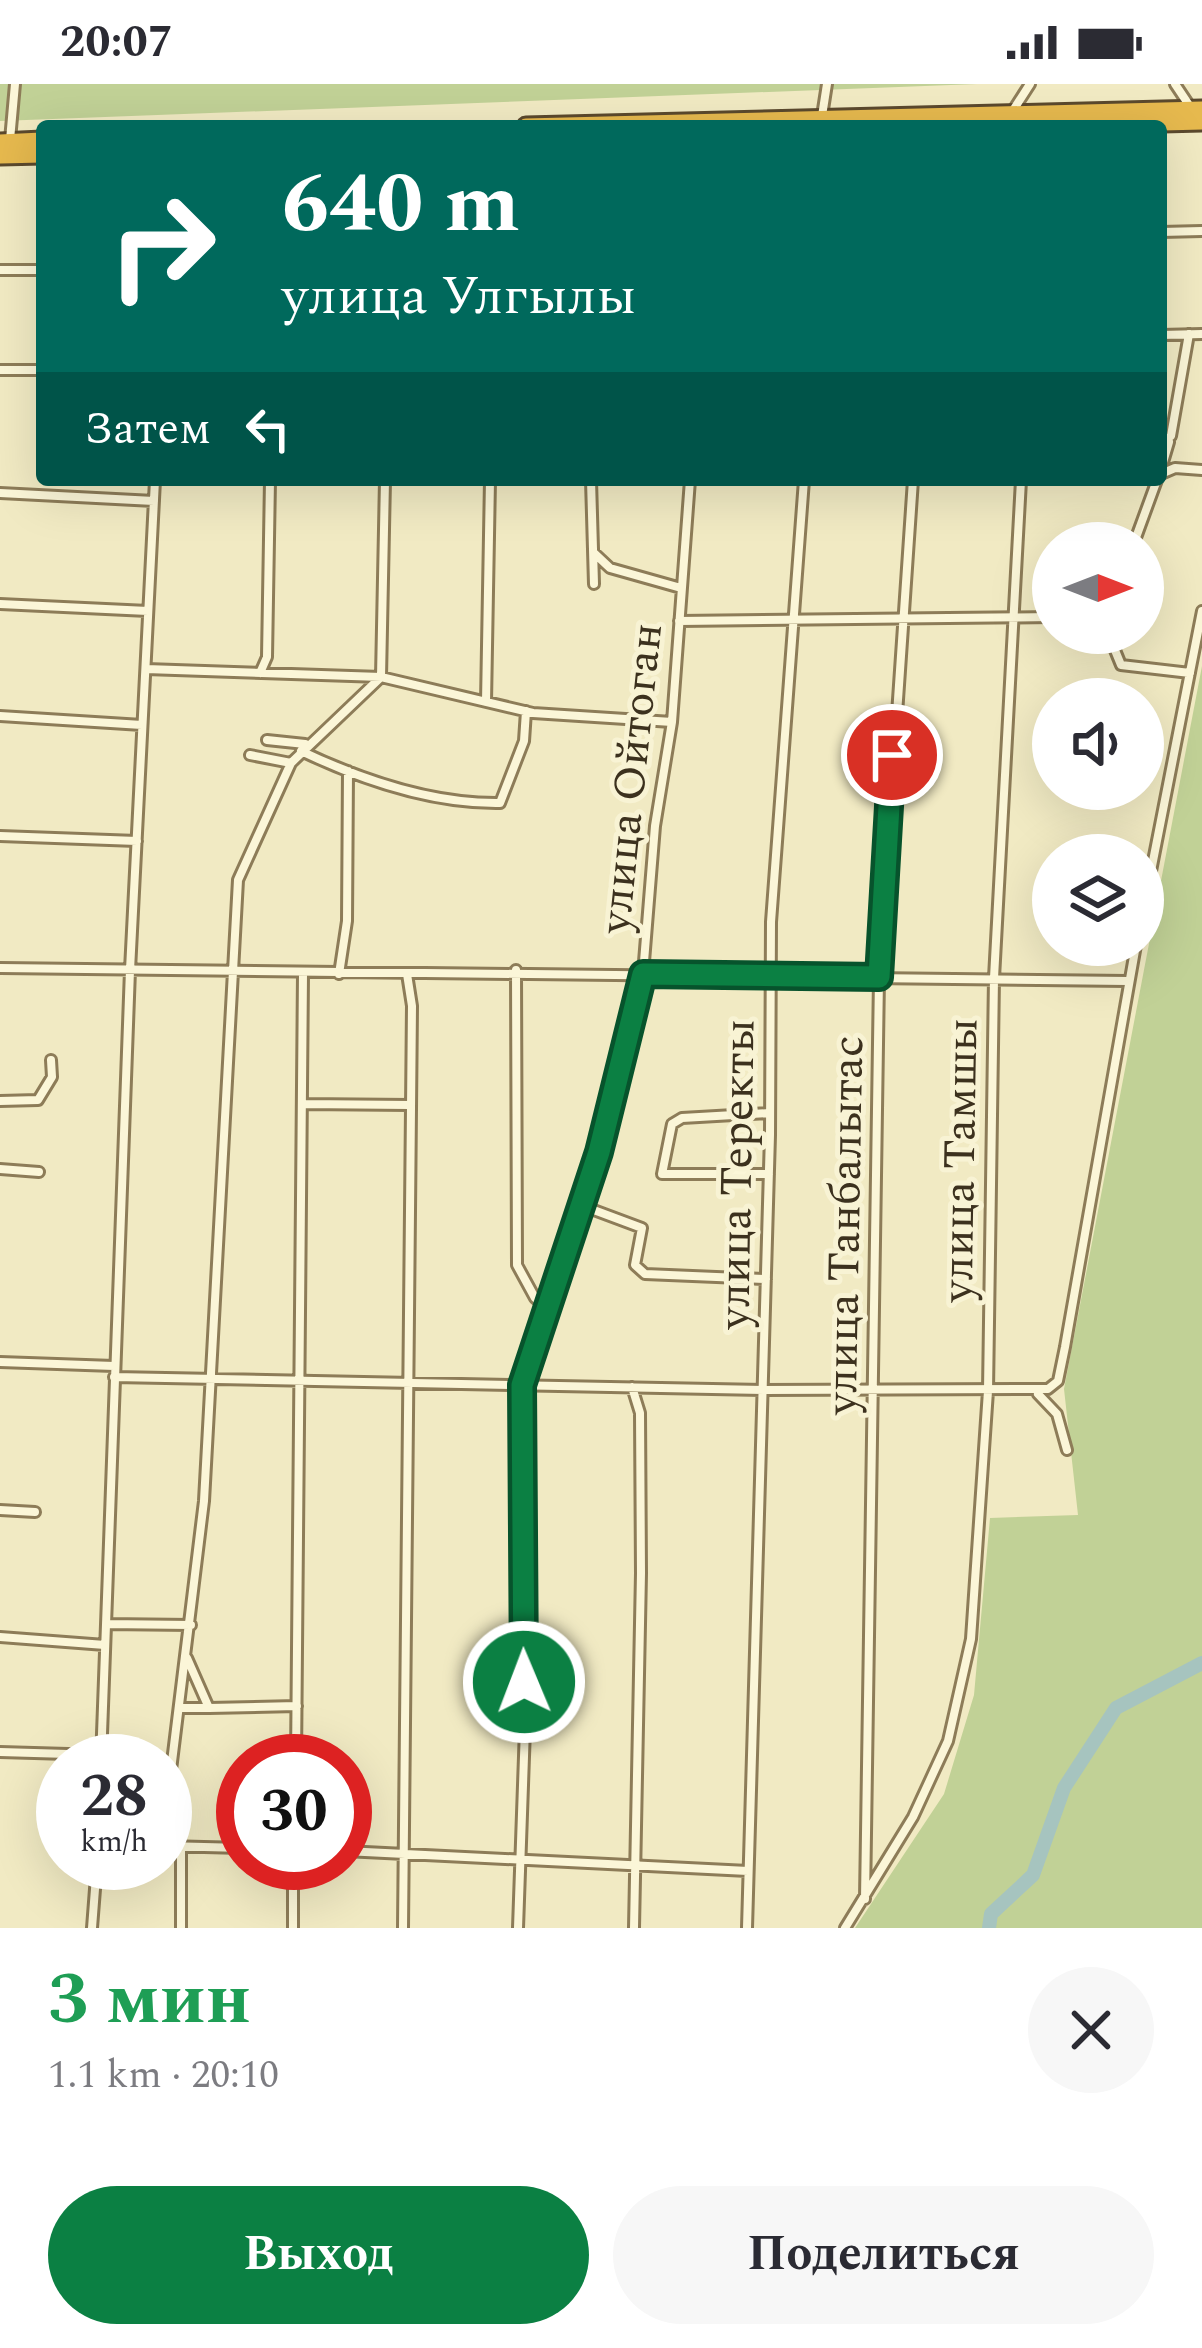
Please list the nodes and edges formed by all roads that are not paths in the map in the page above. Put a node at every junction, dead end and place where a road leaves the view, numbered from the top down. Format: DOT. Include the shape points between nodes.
graph roads {
  1 [pos="15,84"];
  2 [pos="827,84"];
  3 [pos="1030,84"];
  4 [pos="1175,84"];
  5 [pos="1011,113"];
  6 [pos="1199,114"];
  7 [pos="822,117"];
  8 [pos="800,120"];
  9 [pos="1122,120"];
  10 [pos="36,140"];
  11 [pos="5,141"];
  12 [pos="36,155"];
  13 [pos="0,156"];
  14 [pos="1202,231"];
  15 [pos="1167,232"];
  16 [pos="0,270"];
  17 [pos="36,270"];
  18 [pos="1190,334"];
  19 [pos="1202,334"];
  20 [pos="1167,335"];
  21 [pos="0,370"];
  22 [pos="36,370"];
  23 [pos="1167,433"];
  24 [pos="1202,470"];
  25 [pos="1167,471"];
  26 [pos="155,486"];
  27 [pos="270,486"];
  28 [pos="385,486"];
  29 [pos="490,486"];
  30 [pos="591,486"];
  31 [pos="689,486"];
  32 [pos="803,486"];
  33 [pos="912,486"];
  34 [pos="1021,486"];
  35 [pos="1155,486"];
  36 [pos="0,493"];
  37 [pos="154,501"];
  38 [pos="1142,522"];
  39 [pos="593,552"];
  40 [pos="594,584"];
  41 [pos="681,588"];
  42 [pos="0,604"];
  43 [pos="149,611"];
  44 [pos="1202,611"];
  45 [pos="1032,616"];
  46 [pos="1010,617"];
  47 [pos="791,620"];
  48 [pos="679,621"];
  49 [pos="901,621"];
  50 [pos="1117,654"];
  51 [pos="146,670"];
  52 [pos="260,673"];
  53 [pos="1190,673"];
  54 [pos="381,677"];
  55 [pos="486,702"];
  56 [pos="526,712"];
  57 [pos="0,716"];
  58 [pos="672,722"];
  59 [pos="143,725"];
  60 [pos="267,740"];
  61 [pos="304,747"];
  62 [pos="250,755"];
  63 [pos="291,763"];
  64 [pos="348,771"];
  65 [pos="1158,834"];
  66 [pos="0,836"];
  67 [pos="136,841"];
  68 [pos="1131,966"];
  69 [pos="0,968"];
  70 [pos="130,970"];
  71 [pos="516,970"];
  72 [pos="230,971"];
  73 [pos="303,974"];
  74 [pos="339,974"];
  75 [pos="407,974"];
  76 [pos="643,974"];
  77 [pos="772,974"];
  78 [pos="879,977"];
  79 [pos="994,978"];
  80 [pos="1128,981"];
  81 [pos="51,1060"];
  82 [pos="0,1101"];
  83 [pos="302,1104"];
  84 [pos="410,1105"];
  85 [pos="770,1113"];
  86 [pos="0,1168"];
  87 [pos="39,1172"];
  88 [pos="769,1174"];
  89 [pos="583,1207"];
  90 [pos="766,1279"];
  91 [pos="549,1310"];
  92 [pos="0,1362"];
  93 [pos="114,1366"];
  94 [pos="114,1377"];
  95 [pos="210,1377"];
  96 [pos="298,1378"];
  97 [pos="404,1383"];
  98 [pos="522,1385"];
  99 [pos="632,1387"];
  100 [pos="764,1390"];
  101 [pos="872,1391"];
  102 [pos="988,1391"];
  103 [pos="1037,1393"];
  104 [pos="1067,1450"];
  105 [pos="0,1510"];
  106 [pos="35,1512"];
  107 [pos="106,1624"];
  108 [pos="191,1625"];
  109 [pos="0,1637"];
  110 [pos="105,1646"];
  111 [pos="186,1657"];
  112 [pos="297,1706"];
  113 [pos="180,1708"];
  114 [pos="209,1708"];
  115 [pos="103,1734"];
  116 [pos="176,1734"];
  117 [pos="296,1734"];
  118 [pos="0,1752"];
  119 [pos="36,1754"];
  120 [pos="372,1851"];
  121 [pos="403,1852"];
  122 [pos="520,1857"];
  123 [pos="636,1865"];
  124 [pos="748,1871"];
  125 [pos="96,1890"];
  126 [pos="182,1890"];
  127 [pos="293,1890"];
  128 [pos="865,1900"];
  129 [pos="92,1928"];
  130 [pos="182,1928"];
  131 [pos="293,1928"];
  132 [pos="403,1928"];
  133 [pos="518,1928"];
  134 [pos="634,1928"];
  135 [pos="747,1928"];
  136 [pos="845,1928"];
  1 -- 11 [label="street"];
  2 -- 7 [label="street"];
  3 -- 5 [label="street"];
  4 -- 6 [label="street"];
  5 -- 6 [label="highway"];
  5 -- 7 [label="highway"];
  6 -- 9 [label="highway"];
  7 -- 8 [label="highway"];
  10 -- 11 [label="highway"];
  12 -- 13 [label="highway"];
  14 -- 15 [label="street"];
  16 -- 17 [label="street"];
  18 -- 19 [label="street"];
  18 -- 20 [label="street"];
  18 -- 23 [label="street"];
  21 -- 22 [label="street"];
  24 -- 25 [label="street"];
  26 -- 37 [label="street"];
  27 -- 52 [label="street" via="267,657"];
  28 -- 54 [label="street"];
  29 -- 55 [label="street"];
  30 -- 39 [label="street"];
  31 -- 41 [label="street, улица Ойтоган"];
  32 -- 47 [label="street, улица Теректы"];
  33 -- 49 [label="street, улица Танбалытас"];
  34 -- 46 [label="street, улица Тамшы"];
  35 -- 38 [label="street"];
  36 -- 37 [label="street"];
  37 -- 43 [label="street"];
  39 -- 40 [label="street"];
  39 -- 41 [label="street" via="599,564"];
  41 -- 48 [label="street, улица Ойтоган"];
  42 -- 43 [label="street"];
  43 -- 51 [label="street"];
  44 -- 53 [label="street"];
  45 -- 46 [label="street"];
  46 -- 49 [label="street"];
  46 -- 79 [label="street, улица Тамшы"];
  47 -- 48 [label="street"];
  47 -- 49 [label="street"];
  47 -- 77 [label="street, улица Теректы"];
  48 -- 58 [label="street, улица Ойтоган"];
  49 -- 78 [label="street, улица Танбалытас"];
  50 -- 53 [label="street" via="1121,664"];
  51 -- 52 [label="street"];
  51 -- 59 [label="street"];
  52 -- 54 [label="street"];
  53 -- 65 [label="street"];
  54 -- 55 [label="street"];
  54 -- 61 [label="street"];
  55 -- 56 [label="street"];
  56 -- 58 [label="street"];
  56 -- 64 [label="street" via="524,741 500,802 427,795"];
  57 -- 59 [label="street"];
  58 -- 76 [label="street, улица Ойтоган"];
  59 -- 67 [label="street"];
  60 -- 61 [label="street"];
  61 -- 63 [label="street"];
  61 -- 64 [label="street"];
  62 -- 63 [label="street"];
  63 -- 72 [label="street" via="238,880"];
  64 -- 74 [label="street"];
  66 -- 67 [label="street"];
  67 -- 70 [label="street"];
  68 -- 80 [label="street"];
  69 -- 70 [label="street"];
  70 -- 72 [label="street"];
  70 -- 93 [label="street"];
  71 -- 75 [label="street"];
  71 -- 76 [label="street"];
  71 -- 91 [label="street" via="517,1265"];
  72 -- 73 [label="street"];
  72 -- 95 [label="street"];
  73 -- 74 [label="street"];
  73 -- 83 [label="street"];
  74 -- 75 [label="street"];
  75 -- 84 [label="street"];
  76 -- 77 [label="street"];
  76 -- 89 [label="street, улица Ойтоган"];
  77 -- 78 [label="street"];
  77 -- 85 [label="street, улица Теректы"];
  78 -- 79 [label="street"];
  78 -- 101 [label="street, улица Танбалытас"];
  79 -- 80 [label="street"];
  79 -- 102 [label="street, улица Тамшы"];
  80 -- 103 [label="street" via="1058,1381"];
  81 -- 82 [label="street" via="52,1077 38,1100"];
  83 -- 84 [label="street"];
  83 -- 96 [label="street"];
  84 -- 97 [label="street"];
  85 -- 88 [label="street, улица Теректы"];
  85 -- 88 [label="street" via="682,1118 672,1124 662,1174"];
  86 -- 87 [label="street"];
  88 -- 90 [label="street, улица Теректы"];
  89 -- 90 [label="street" via="642,1228 635,1265 645,1274"];
  89 -- 91 [label="street, улица Ойтоган"];
  90 -- 100 [label="street, улица Теректы"];
  91 -- 98 [label="street, улица Ойтоган"];
  92 -- 93 [label="street"];
  93 -- 94 [label="street"];
  94 -- 95 [label="street"];
  94 -- 107 [label="street"];
  95 -- 96 [label="street"];
  95 -- 108 [label="street"];
  96 -- 97 [label="street"];
  96 -- 112 [label="street"];
  97 -- 98 [label="street"];
  97 -- 121 [label="street"];
  98 -- 99 [label="street"];
  98 -- 122 [label="street, улица Ойтоган"];
  99 -- 100 [label="street"];
  99 -- 123 [label="street" via="641,1467"];
  100 -- 101 [label="street"];
  100 -- 124 [label="street, улица Теректы"];
  101 -- 102 [label="street"];
  101 -- 128 [label="street, улица Танбалытас"];
  102 -- 103 [label="street"];
  102 -- 128 [label="street, улица Тамшы" via="971,1639 948,1741"];
  103 -- 104 [label="street" via="1057,1414"];
  105 -- 106 [label="street"];
  107 -- 108 [label="street"];
  107 -- 110 [label="street"];
  108 -- 111 [label="street"];
  109 -- 110 [label="street"];
  110 -- 115 [label="street"];
  111 -- 113 [label="street"];
  111 -- 114 [label="street"];
  112 -- 114 [label="street"];
  112 -- 117 [label="street"];
  113 -- 114 [label="street"];
  113 -- 116 [label="street"];
  118 -- 119 [label="street"];
  120 -- 121 [label="street"];
  121 -- 122 [label="street"];
  121 -- 132 [label="street"];
  122 -- 123 [label="street"];
  122 -- 133 [label="street, улица Ойтоган"];
  123 -- 124 [label="street"];
  123 -- 134 [label="street"];
  124 -- 135 [label="street, улица Теректы"];
  125 -- 129 [label="street"];
  126 -- 130 [label="street"];
  127 -- 131 [label="street"];
  128 -- 136 [label="street, улица Тамшы"];
}
